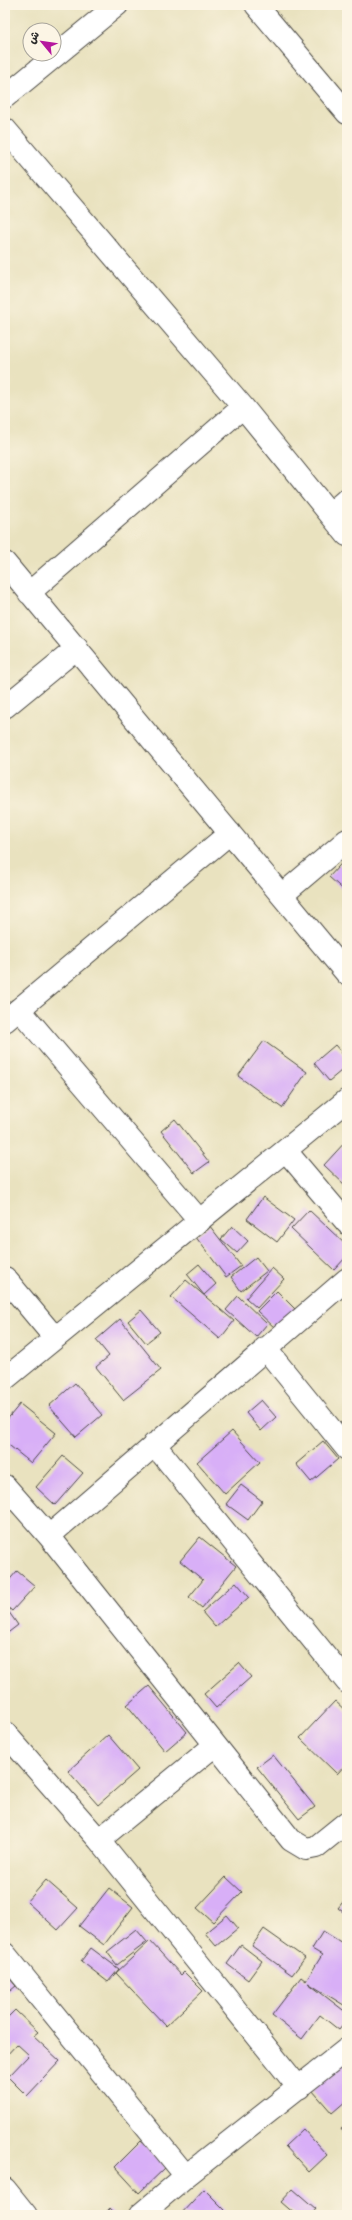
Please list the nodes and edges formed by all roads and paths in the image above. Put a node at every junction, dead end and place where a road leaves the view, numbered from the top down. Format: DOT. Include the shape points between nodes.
graph roads {
  1 [pos="117,5"];
  2 [pos="256,5"];
  3 [pos="5,97"];
  4 [pos="347,113"];
  5 [pos="5,129"];
  6 [pos="243,407"];
  7 [pos="347,499"];
  8 [pos="330,514"];
  9 [pos="347,535"];
  10 [pos="5,563"];
  11 [pos="29,593"];
  12 [pos="76,648"];
  13 [pos="5,707"];
  14 [pos="230,833"];
  15 [pos="347,840"];
  16 [pos="282,895"];
  17 [pos="347,974"];
  18 [pos="12,1015"];
  19 [pos="347,1100"];
  20 [pos="286,1151"];
  21 [pos="200,1221"];
  22 [pos="347,1223"];
  23 [pos="5,1278"];
  24 [pos="347,1279"];
  25 [pos="55,1338"];
  26 [pos="265,1348"];
  27 [pos="5,1379"];
  28 [pos="154,1444"];
  29 [pos="347,1448"];
  30 [pos="5,1486"];
  31 [pos="49,1536"];
  32 [pos="347,1681"];
  33 [pos="5,1734"];
  34 [pos="215,1745"];
  35 [pos="347,1822"];
  36 [pos="99,1840"];
  37 [pos="5,1954"];
  38 [pos="347,2049"];
  39 [pos="299,2088"];
  40 [pos="186,2176"];
  41 [pos="5,2189"];
  42 [pos="26,2215"];
  43 [pos="140,2215"];
  1 -- 3 [label="street"];
  2 -- 4 [label="street"];
  5 -- 6 [label="street"];
  6 -- 8 [label="street"];
  6 -- 11 [label="street"];
  7 -- 8 [label="street"];
  8 -- 9 [label="street"];
  10 -- 11 [label="street"];
  11 -- 12 [label="street"];
  12 -- 13 [label="street"];
  12 -- 14 [label="street"];
  14 -- 16 [label="street"];
  14 -- 18 [label="street"];
  15 -- 16 [label="street"];
  16 -- 17 [label="street"];
  18 -- 21 [label="street"];
  19 -- 20 [label="street"];
  20 -- 21 [label="street"];
  20 -- 22 [label="street"];
  21 -- 25 [label="street"];
  23 -- 25 [label="street"];
  24 -- 26 [label="street"];
  25 -- 27 [label="street"];
  26 -- 28 [label="street"];
  26 -- 29 [label="street"];
  28 -- 31 [label="street"];
  28 -- 32 [label="street"];
  30 -- 31 [label="street"];
  31 -- 34 [label="street"];
  33 -- 36 [label="street"];
  34 -- 35 [label="street" via="297,1846 306,1849 316,1847"];
  34 -- 36 [label="street"];
  36 -- 39 [label="street"];
  37 -- 40 [label="street"];
  38 -- 39 [label="street"];
  39 -- 40 [label="street"];
  40 -- 43 [label="street"];
  41 -- 42 [label="street"];
}
